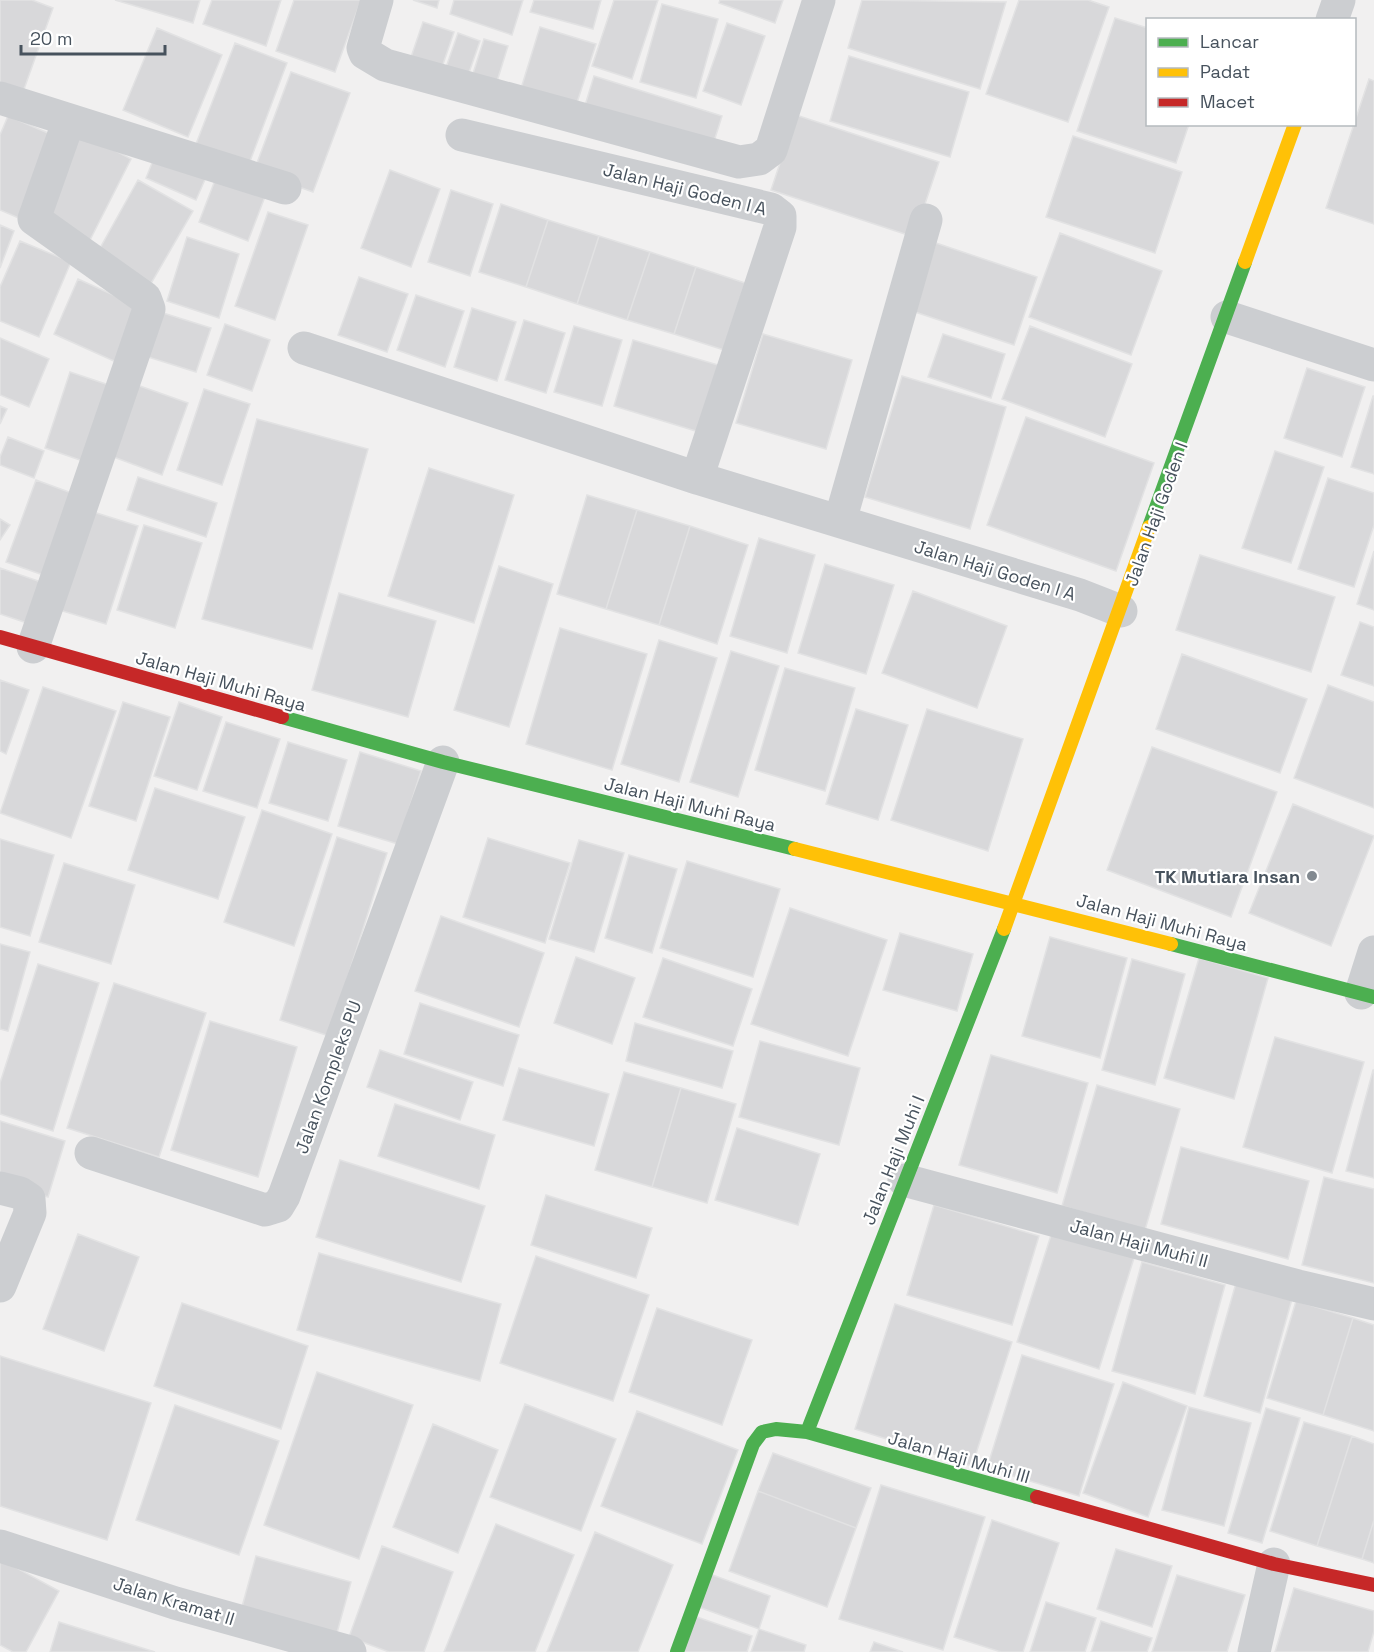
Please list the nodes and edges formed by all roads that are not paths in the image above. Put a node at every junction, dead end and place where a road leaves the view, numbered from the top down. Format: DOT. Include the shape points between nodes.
graph roads {
  1 [pos="377,0"];
  2 [pos="819,0"];
  3 [pos="1339,0"];
  4 [pos="1333,18"];
  5 [pos="0,98"];
  6 [pos="69,120"];
  7 [pos="1294,126"];
  8 [pos="462,135"];
  9 [pos="285,188"];
  10 [pos="926,220"];
  11 [pos="1227,317"];
  12 [pos="303,348"];
  13 [pos="1374,365"];
  14 [pos="697,478"];
  15 [pos="840,521"];
  16 [pos="1120,611"];
  17 [pos="0,636"];
  18 [pos="33,647"];
  19 [pos="443,762"];
  20 [pos="1014,903"];
  21 [pos="1374,952"];
  22 [pos="1367,995"];
  23 [pos="91,1153"];
  24 [pos="904,1180"];
  25 [pos="0,1188"];
  26 [pos="0,1286"];
  27 [pos="1374,1304"];
  28 [pos="807,1432"];
  29 [pos="0,1546"];
  30 [pos="1274,1564"];
  31 [pos="1374,1585"];
  32 [pos="350,1652"];
  33 [pos="677,1652"];
  34 [pos="1254,1652"];
  1 -- 2 [label="street" via="363,48 379,62 739,162 759,159 771,150"];
  3 -- 4 [label="street"];
  5 -- 6 [label="street"];
  6 -- 9 [label="street"];
  6 -- 18 [label="street" via="34,219 146,298 149,309"];
  7 -- 11 [label="street, Jalan Haji Goden I"];
  8 -- 14 [label="street, Jalan Haji Goden I A" via="771,209 780,216 780,227"];
  10 -- 15 [label="street"];
  11 -- 13 [label="street"];
  11 -- 16 [label="street, Jalan Haji Goden I"];
  12 -- 14 [label="street, Jalan Haji Goden I A"];
  14 -- 15 [label="street, Jalan Haji Goden I A"];
  15 -- 16 [label="street, Jalan Haji Goden I A"];
  16 -- 20 [label="street, Jalan Haji Goden I"];
  17 -- 18 [label="street, Jalan Haji Muhi Raya"];
  18 -- 19 [label="street, Jalan Haji Muhi Raya"];
  19 -- 20 [label="street, Jalan Haji Muhi Raya"];
  19 -- 23 [label="street, Jalan Kompleks PU" via="278,1206 265,1210"];
  20 -- 22 [label="street, Jalan Haji Muhi Raya"];
  20 -- 24 [label="street, Jalan Haji Muhi I"];
  21 -- 22 [label="street"];
  24 -- 27 [label="street, Jalan Haji Muhi II"];
  24 -- 28 [label="street, Jalan Haji Muhi I"];
  25 -- 26 [label="street" via="20,1193 29,1200 30,1213"];
  28 -- 30 [label="street, Jalan Haji Muhi III"];
  28 -- 33 [label="street, Jalan Haji Muhi III" via="762,1432 753,1444"];
  29 -- 32 [label="street, Jalan Kramat II" via="175,1603"];
  30 -- 31 [label="street, Jalan Haji Muhi III"];
  30 -- 34 [label="street"];
}
